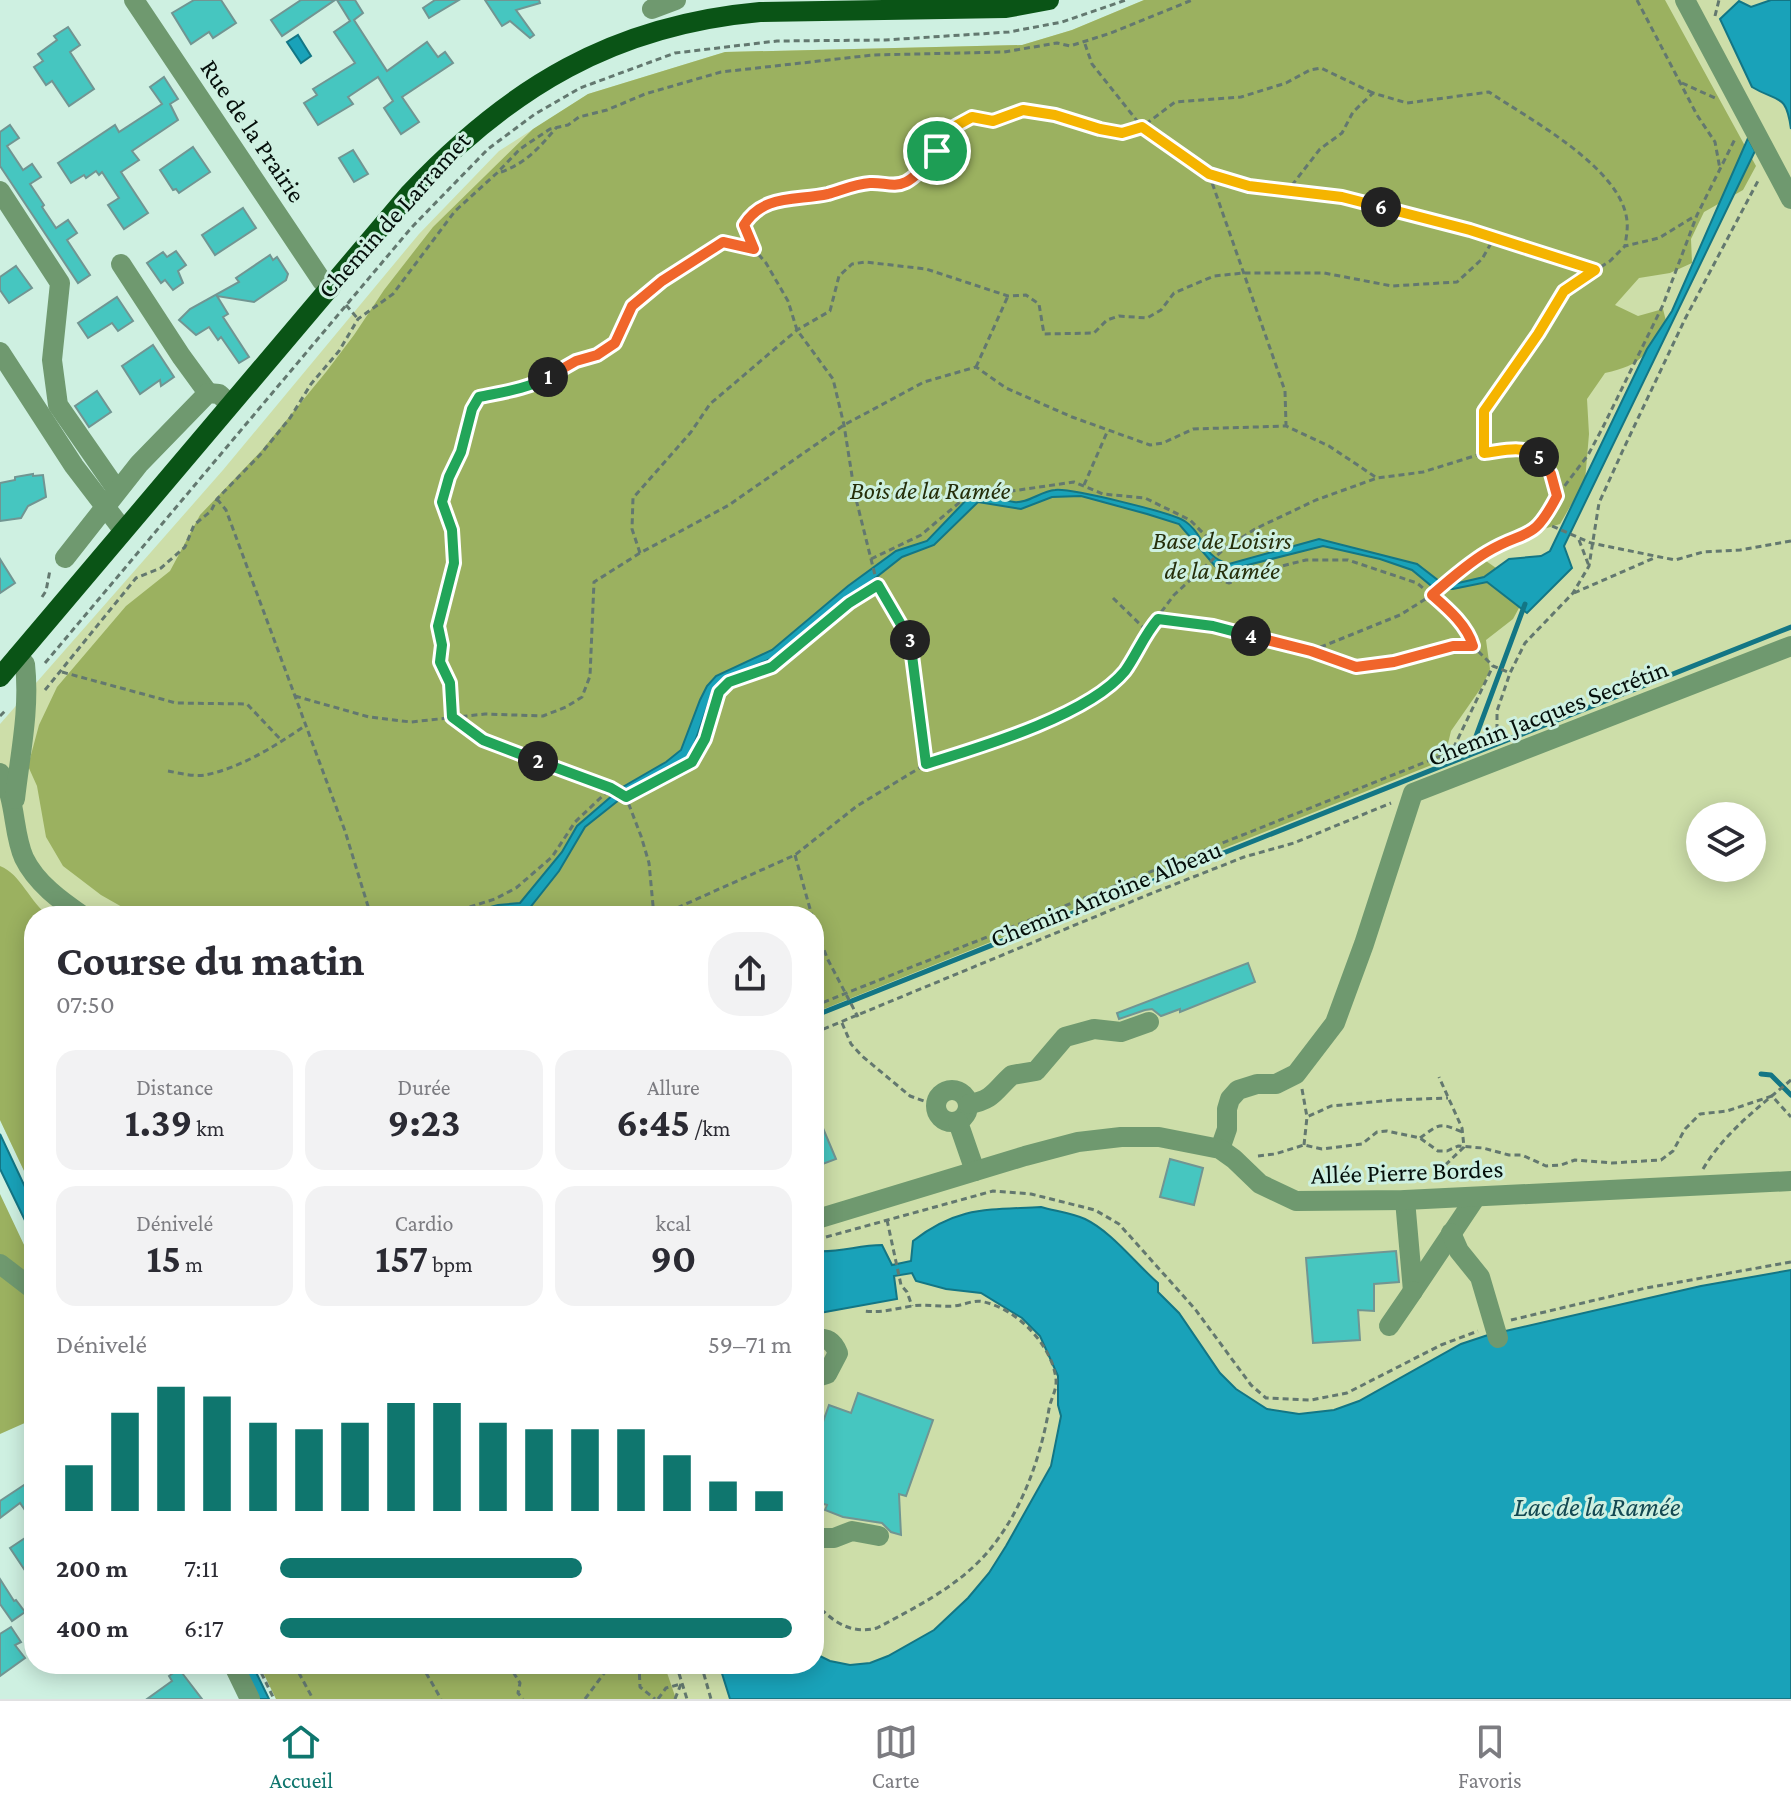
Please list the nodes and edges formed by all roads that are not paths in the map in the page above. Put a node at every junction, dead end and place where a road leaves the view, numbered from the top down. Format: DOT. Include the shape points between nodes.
graph roads {
  1 [pos="134,0"];
  2 [pos="676,0"];
  3 [pos="1049,0"];
  4 [pos="1685,0"];
  5 [pos="1023,2"];
  6 [pos="824,6"];
  7 [pos="652,9"];
  8 [pos="0,191"];
  9 [pos="1791,199"];
  10 [pos="121,264"];
  11 [pos="330,289"];
  12 [pos="0,352"];
  13 [pos="208,393"];
  14 [pos="230,404"];
  15 [pos="83,460"];
  16 [pos="117,490"];
  17 [pos="103,507"];
  18 [pos="123,530"];
  19 [pos="65,558"];
  20 [pos="1791,646"];
  21 [pos="17,657"];
  22 [pos="0,677"];
  23 [pos="0,773"];
  24 [pos="14,807"];
  25 [pos="70,906"];
  26 [pos="1149,1022"];
  27 [pos="935,1105"];
  28 [pos="964,1113"];
  29 [pos="1227,1154"];
  30 [pos="969,1156"];
  31 [pos="1791,1181"];
  32 [pos="1476,1197"];
  33 [pos="1405,1200"];
  34 [pos="824,1216"];
  35 [pos="1451,1233"];
  36 [pos="0,1264"];
  37 [pos="24,1282"];
  38 [pos="1413,1291"];
  39 [pos="1389,1326"];
  40 [pos="1496,1331"];
  41 [pos="824,1338"];
  42 [pos="824,1375"];
  43 [pos="879,1536"];
  44 [pos="824,1538"];
  45 [pos="238,1674"];
  46 [pos="250,1699"];
  1 -- 11 [label="street, Rue de la Prairie"];
  2 -- 7 [label="street"];
  3 -- 5 [label="main road, Chemin de Larramet"];
  4 -- 9 [label="street"];
  5 -- 6 [label="main road, Chemin de Larramet" via="1006,8"];
  6 -- 11 [label="main road, Chemin de Larramet" via="680,24 638,35 551,76 442,159"];
  8 -- 15 [label="street" via="60,283 52,360 58,405"];
  10 -- 13 [label="street"];
  11 -- 14 [label="main road, Chemin de Larramet"];
  12 -- 15 [label="street"];
  13 -- 14 [label="street" via="219,394"];
  13 -- 16 [label="street"];
  14 -- 18 [label="main road, Chemin de Larramet"];
  15 -- 16 [label="street"];
  15 -- 17 [label="street"];
  16 -- 17 [label="street"];
  17 -- 18 [label="street"];
  17 -- 19 [label="street"];
  18 -- 21 [label="main road, Chemin de Larramet"];
  20 -- 29 [label="street, Chemin Jacques Secrétin" via="1413,793 1335,1023 1296,1074 1276,1084 1238,1090 1230,1099"];
  21 -- 22 [label="main road, Chemin de Larramet"];
  21 -- 24 [label="street" via="35,690"];
  23 -- 24 [label="street"];
  24 -- 25 [label="street" via="23,856 43,884"];
  26 -- 28 [label="street" via="1121,1032 1094,1029 1065,1037 1036,1071 1012,1075 996,1094"];
  27 -- 28 [label="street" via="947,1122"];
  28 -- 30 [label="street"];
  29 -- 30 [label="street" via="1159,1137 1121,1137"];
  29 -- 33 [label="street, Allée Pierre Bordes" via="1260,1184 1296,1201"];
  30 -- 34 [label="street"];
  31 -- 32 [label="street, Allée Pierre Bordes"];
  32 -- 33 [label="street, Allée Pierre Bordes"];
  32 -- 35 [label="street"];
  33 -- 38 [label="street"];
  35 -- 38 [label="street"];
  35 -- 40 [label="street" via="1480,1277"];
  36 -- 37 [label="street"];
  38 -- 39 [label="street"];
  41 -- 42 [label="street" via="838,1353"];
  43 -- 44 [label="street" via="852,1531"];
  45 -- 46 [label="street"];
}
